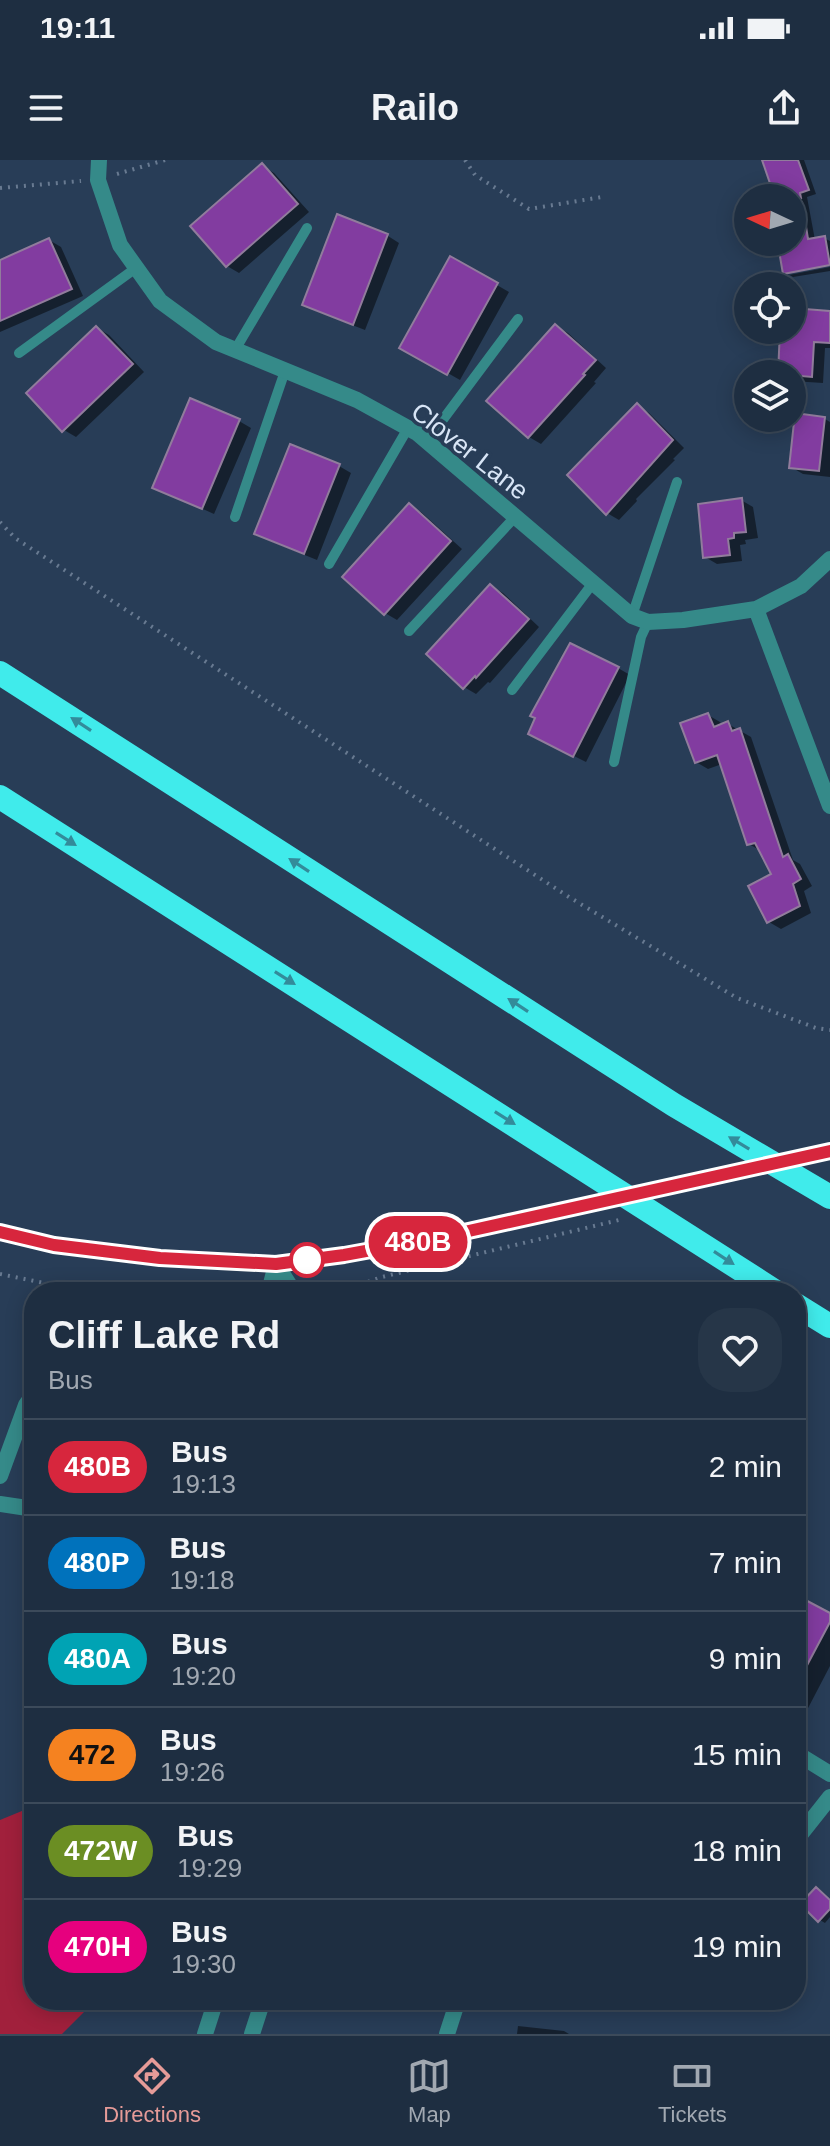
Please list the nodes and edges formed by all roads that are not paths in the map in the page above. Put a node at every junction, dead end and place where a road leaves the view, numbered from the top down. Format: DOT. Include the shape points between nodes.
graph roads {
  1 [pos="99,160"];
  2 [pos="307,228"];
  3 [pos="136,268"];
  4 [pos="518,319"];
  5 [pos="235,350"];
  6 [pos="19,353"];
  7 [pos="285,371"];
  8 [pos="408,428"];
  9 [pos="427,441"];
  10 [pos="677,482"];
  11 [pos="235,517"];
  12 [pos="515,517"];
  13 [pos="830,559"];
  14 [pos="329,564"];
  15 [pos="593,583"];
  16 [pos="756,609"];
  17 [pos="640,619"];
  18 [pos="409,631"];
  19 [pos="0,673"];
  20 [pos="512,690"];
  21 [pos="614,762"];
  22 [pos="0,797"];
  23 [pos="830,806"];
  24 [pos="830,1151"];
  25 [pos="830,1197"];
  26 [pos="0,1232"];
  27 [pos="276,1264"];
  28 [pos="272,1282"];
  29 [pos="288,1282"];
  30 [pos="760,1282"];
  31 [pos="806,1311"];
  32 [pos="830,1326"];
  33 [pos="24,1410"];
  34 [pos="0,1476"];
  35 [pos="0,1504"];
  36 [pos="24,1508"];
  37 [pos="806,1759"];
  38 [pos="830,1774"];
  39 [pos="830,1797"];
  40 [pos="806,1827"];
  41 [pos="213,2010"];
  42 [pos="260,2010"];
  43 [pos="455,2010"];
  44 [pos="205,2034"];
  45 [pos="252,2034"];
  46 [pos="447,2034"];
  1 -- 3 [label="street, Clover Lane" via="98,180 120,245"];
  2 -- 5 [label="lane"];
  3 -- 5 [label="street, Clover Lane" via="160,301"];
  3 -- 6 [label="lane"];
  4 -- 9 [label="lane"];
  5 -- 7 [label="street, Clover Lane"];
  7 -- 8 [label="street, Clover Lane"];
  7 -- 11 [label="lane"];
  8 -- 9 [label="street, Clover Lane"];
  8 -- 14 [label="lane"];
  9 -- 12 [label="street, Clover Lane"];
  10 -- 17 [label="lane"];
  12 -- 15 [label="street, Clover Lane"];
  12 -- 18 [label="lane"];
  13 -- 16 [label="street" via="801,586"];
  15 -- 17 [label="street, Clover Lane"];
  15 -- 20 [label="lane"];
  16 -- 17 [label="street" via="683,620"];
  16 -- 23 [label="street"];
  17 -- 21 [label="lane" via="641,637"];
  25 -- 19 [label="highway, one-way" via="674,1105"];
  22 -- 30 [label="highway, one-way"];
  24 -- 27 [label="street" via="437,1238"];
  26 -- 27 [label="street" via="54,1245 160,1258"];
  27 -- 28 [label="street"];
  27 -- 29 [label="street"];
  31 -- 32 [label="highway"];
  33 -- 34 [label="street"];
  35 -- 36 [label="street"];
  37 -- 38 [label="street"];
  39 -- 40 [label="street"];
  41 -- 44 [label="street"];
  42 -- 45 [label="street"];
  43 -- 46 [label="street"];
}
